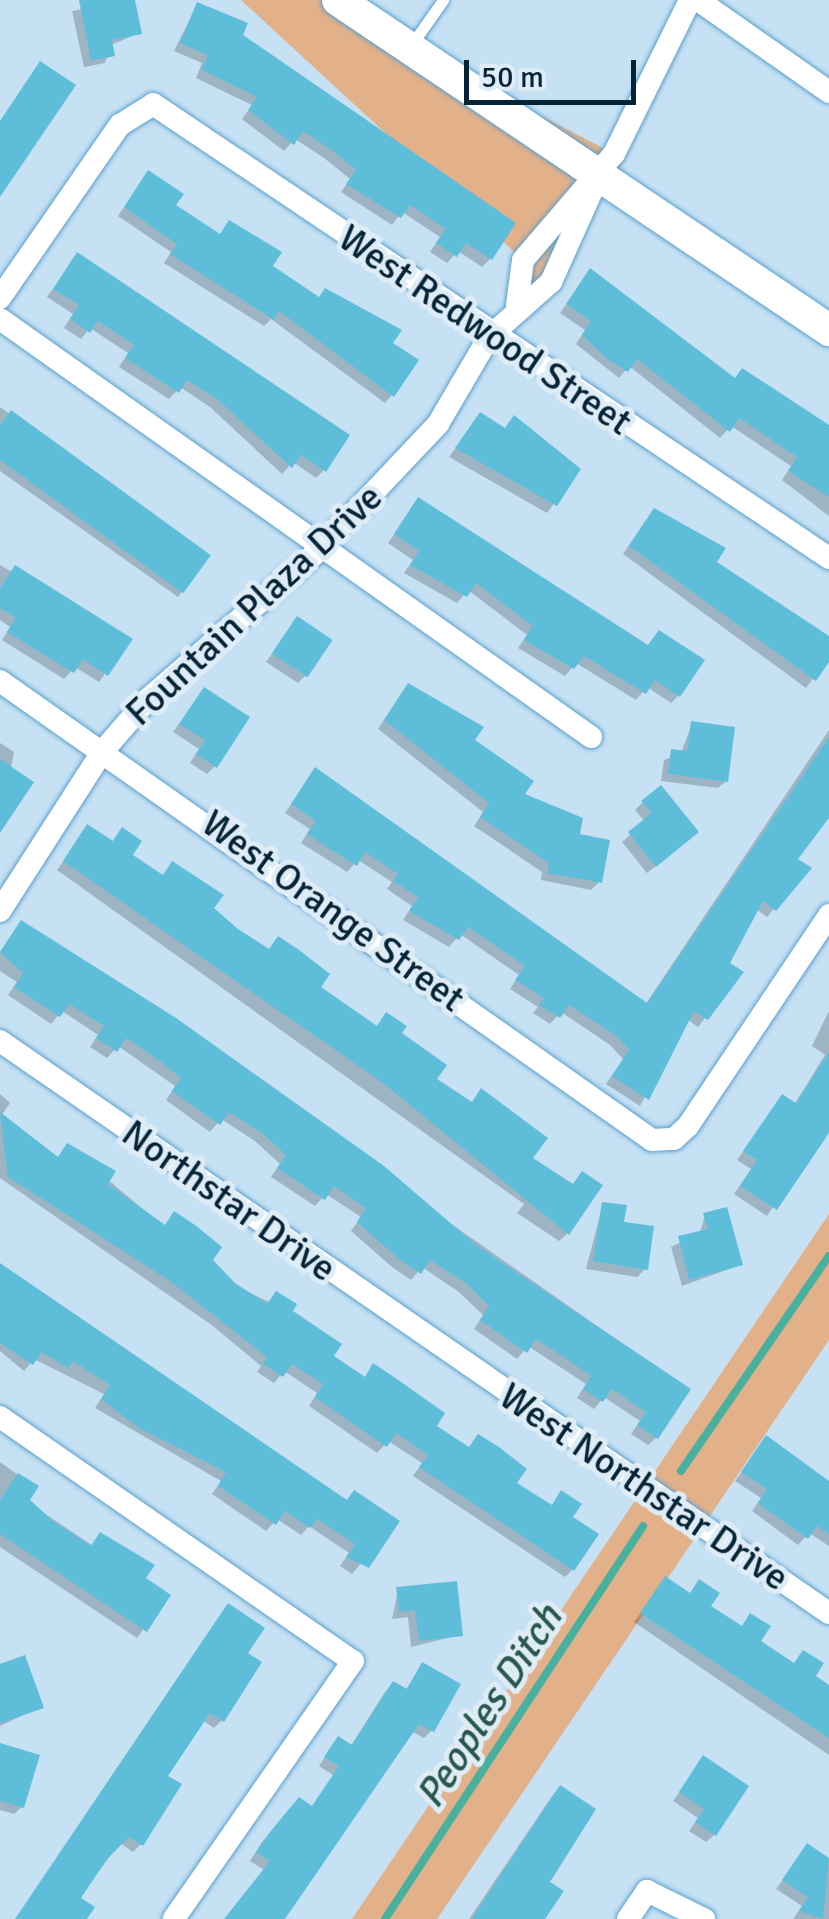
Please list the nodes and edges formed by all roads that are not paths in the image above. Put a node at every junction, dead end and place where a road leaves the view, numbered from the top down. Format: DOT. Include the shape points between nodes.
graph roads {
  1 [pos="338,0"];
  2 [pos="443,0"];
  3 [pos="690,0"];
  4 [pos="698,0"];
  5 [pos="410,48"];
  6 [pos="829,92"];
  7 [pos="599,175"];
  8 [pos="0,298"];
  9 [pos="517,305"];
  10 [pos="0,320"];
  11 [pos="829,330"];
  12 [pos="489,337"];
  13 [pos="318,551"];
  14 [pos="829,558"];
  15 [pos="0,680"];
  16 [pos="591,737"];
  17 [pos="103,750"];
  18 [pos="0,911"];
  19 [pos="829,915"];
  20 [pos="0,1040"];
  21 [pos="459,1360"];
  22 [pos="0,1416"];
  23 [pos="829,1613"];
  24 [pos="174,1919"];
  25 [pos="628,1919"];
  26 [pos="704,1919"];
  1 -- 5 [label="main road"];
  2 -- 5 [label="lane"];
  3 -- 7 [label="street, Fountain Plaza Drive"];
  4 -- 6 [label="street"];
  5 -- 7 [label="main road"];
  7 -- 9 [label="street, Fountain Plaza Drive" via="552,282"];
  7 -- 9 [label="street, Fountain Plaza Drive" via="562,204 524,260"];
  7 -- 11 [label="main road"];
  8 -- 12 [label="street, West Redwood Street" via="144,104 173,113"];
  9 -- 12 [label="street, Fountain Plaza Drive"];
  10 -- 13 [label="street"];
  12 -- 13 [label="street, Fountain Plaza Drive" via="438,424"];
  12 -- 14 [label="street, West Redwood Street"];
  13 -- 16 [label="street"];
  13 -- 17 [label="street, Fountain Plaza Drive" via="204,644"];
  15 -- 17 [label="street, West Orange Street"];
  17 -- 18 [label="street, Fountain Plaza Drive"];
  17 -- 19 [label="street, West Orange Street" via="664,1142 688,1126"];
  20 -- 21 [label="street, Northstar Drive"];
  21 -- 23 [label="street, West Northstar Drive"];
  22 -- 24 [label="street" via="353,1661"];
  25 -- 26 [label="street" via="647,1891"];
}
